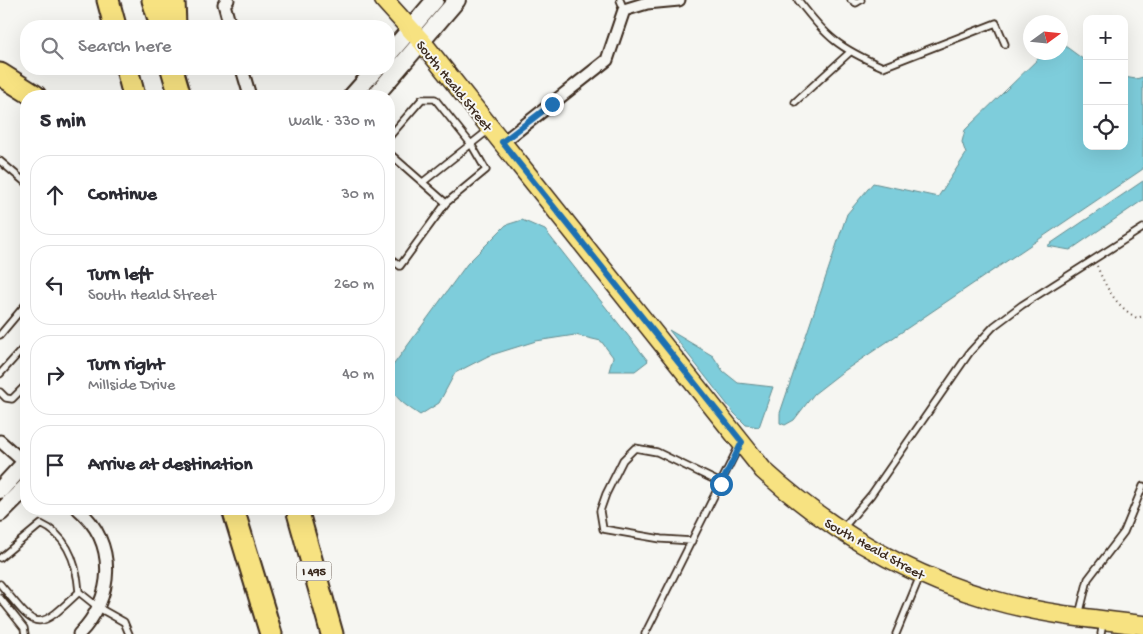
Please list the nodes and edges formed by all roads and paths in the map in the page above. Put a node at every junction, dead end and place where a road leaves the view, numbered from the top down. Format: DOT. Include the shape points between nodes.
graph roads {
  1 [pos="108,0"];
  2 [pos="153,0"];
  3 [pos="174,0"];
  4 [pos="228,0"];
  5 [pos="384,0"];
  6 [pos="394,0"];
  7 [pos="435,0"];
  8 [pos="457,0"];
  9 [pos="679,0"];
  10 [pos="798,0"];
  11 [pos="852,0"];
  12 [pos="861,0"];
  13 [pos="622,5"];
  14 [pos="113,20"];
  15 [pos="158,20"];
  16 [pos="175,20"];
  17 [pos="228,20"];
  18 [pos="409,30"];
  19 [pos="422,42"];
  20 [pos="1005,44"];
  21 [pos="395,47"];
  22 [pos="849,53"];
  23 [pos="395,73"];
  24 [pos="0,74"];
  25 [pos="129,75"];
  26 [pos="174,75"];
  27 [pos="185,75"];
  28 [pos="244,75"];
  29 [pos="371,75"];
  30 [pos="393,75"];
  31 [pos="25,90"];
  32 [pos="132,90"];
  33 [pos="178,90"];
  34 [pos="189,90"];
  35 [pos="248,90"];
  36 [pos="357,90"];
  37 [pos="380,90"];
  38 [pos="795,102"];
  39 [pos="491,128"];
  40 [pos="395,130"];
  41 [pos="502,142"];
  42 [pos="471,144"];
  43 [pos="395,158"];
  44 [pos="0,161"];
  45 [pos="20,178"];
  46 [pos="423,182"];
  47 [pos="446,203"];
  48 [pos="1143,228"];
  49 [pos="1094,259"];
  50 [pos="395,262"];
  51 [pos="20,311"];
  52 [pos="1143,316"];
  53 [pos="0,335"];
  54 [pos="20,352"];
  55 [pos="0,374"];
  56 [pos="20,391"];
  57 [pos="0,392"];
  58 [pos="0,441"];
  59 [pos="742,442"];
  60 [pos="20,458"];
  61 [pos="20,469"];
  62 [pos="721,484"];
  63 [pos="1143,486"];
  64 [pos="0,490"];
  65 [pos="20,493"];
  66 [pos="0,513"];
  67 [pos="83,515"];
  68 [pos="235,515"];
  69 [pos="250,515"];
  70 [pos="299,515"];
  71 [pos="840,532"];
  72 [pos="692,541"];
  73 [pos="0,558"];
  74 [pos="921,574"];
  75 [pos="0,584"];
  76 [pos="79,592"];
  77 [pos="0,598"];
  78 [pos="99,608"];
  79 [pos="1079,617"];
  80 [pos="1143,625"];
  81 [pos="1102,627"];
  82 [pos="24,631"];
  83 [pos="79,634"];
  84 [pos="129,634"];
  85 [pos="271,634"];
  86 [pos="282,634"];
  87 [pos="332,634"];
  88 [pos="645,634"];
  89 [pos="896,634"];
  1 -- 14 [label="highway"];
  2 -- 15 [label="highway"];
  3 -- 16 [label="highway"];
  4 -- 17 [label="street" via="224,4"];
  5 -- 18 [label="main road, South Heald Street"];
  6 -- 18 [label="main road, South Heald Street"];
  7 -- 18 [label="street"];
  8 -- 19 [label="street"];
  9 -- 13 [label="street"];
  10 -- 22 [label="lane" via="821,30"];
  11 -- 12 [label="lane" via="856,3"];
  13 -- 41 [label="street" via="607,60"];
  18 -- 19 [label="main road, South Heald Street"];
  18 -- 21 [label="street"];
  19 -- 23 [label="street"];
  19 -- 39 [label="main road, South Heald Street"];
  20 -- 22 [label="lane" via="996,23 883,67"];
  22 -- 38 [label="lane"];
  24 -- 31 [label="highway"];
  25 -- 32 [label="highway"];
  26 -- 33 [label="highway"];
  27 -- 34 [label="highway"];
  28 -- 35 [label="street"];
  29 -- 36 [label="street"];
  30 -- 37 [label="street"];
  39 -- 41 [label="main road, South Heald Street"];
  39 -- 42 [label="lane"];
  40 -- 42 [label="lane" via="422,99 435,99"];
  41 -- 59 [label="main road, South Heald Street"];
  42 -- 46 [label="lane"];
  42 -- 47 [label="lane" via="486,170"];
  43 -- 46 [label="lane"];
  44 -- 45 [label="lane"];
  46 -- 47 [label="lane"];
  47 -- 50 [label="lane" via="400,266"];
  48 -- 49 [label="lane"];
  49 -- 52 [label="path" via="1107,289 1125,311 1137,318"];
  49 -- 71 [label="lane" via="1022,304 994,326 970,352 871,495"];
  51 -- 53 [label="lane"];
  54 -- 55 [label="lane"];
  56 -- 57 [label="lane" via="12,399"];
  58 -- 60 [label="street"];
  59 -- 62 [label="lane"];
  59 -- 71 [label="main road, South Heald Street" via="763,470 797,501"];
  61 -- 64 [label="street"];
  62 -- 72 [label="lane"];
  62 -- 72 [label="lane" via="657,452 635,448 623,460 600,511 603,529"];
  63 -- 79 [label="lane" via="1124,532 1088,579"];
  65 -- 66 [label="street"];
  67 -- 78 [label="street" via="98,533 107,560 108,581"];
  68 -- 85 [label="highway"];
  69 -- 86 [label="highway"];
  70 -- 87 [label="highway, I 495"];
  71 -- 74 [label="main road, South Heald Street"];
  72 -- 88 [label="lane"];
  73 -- 76 [label="lane" via="41,524 61,538 74,561"];
  74 -- 79 [label="main road, South Heald Street" via="995,600"];
  74 -- 89 [label="lane"];
  75 -- 76 [label="lane" via="28,618 36,622 47,622 59,614"];
  76 -- 78 [label="lane"];
  77 -- 82 [label="lane"];
  78 -- 83 [label="street"];
  78 -- 84 [label="lane" via="124,622"];
  79 -- 81 [label="main road, South Heald Street"];
  80 -- 81 [label="main road, South Heald Street"];
}
